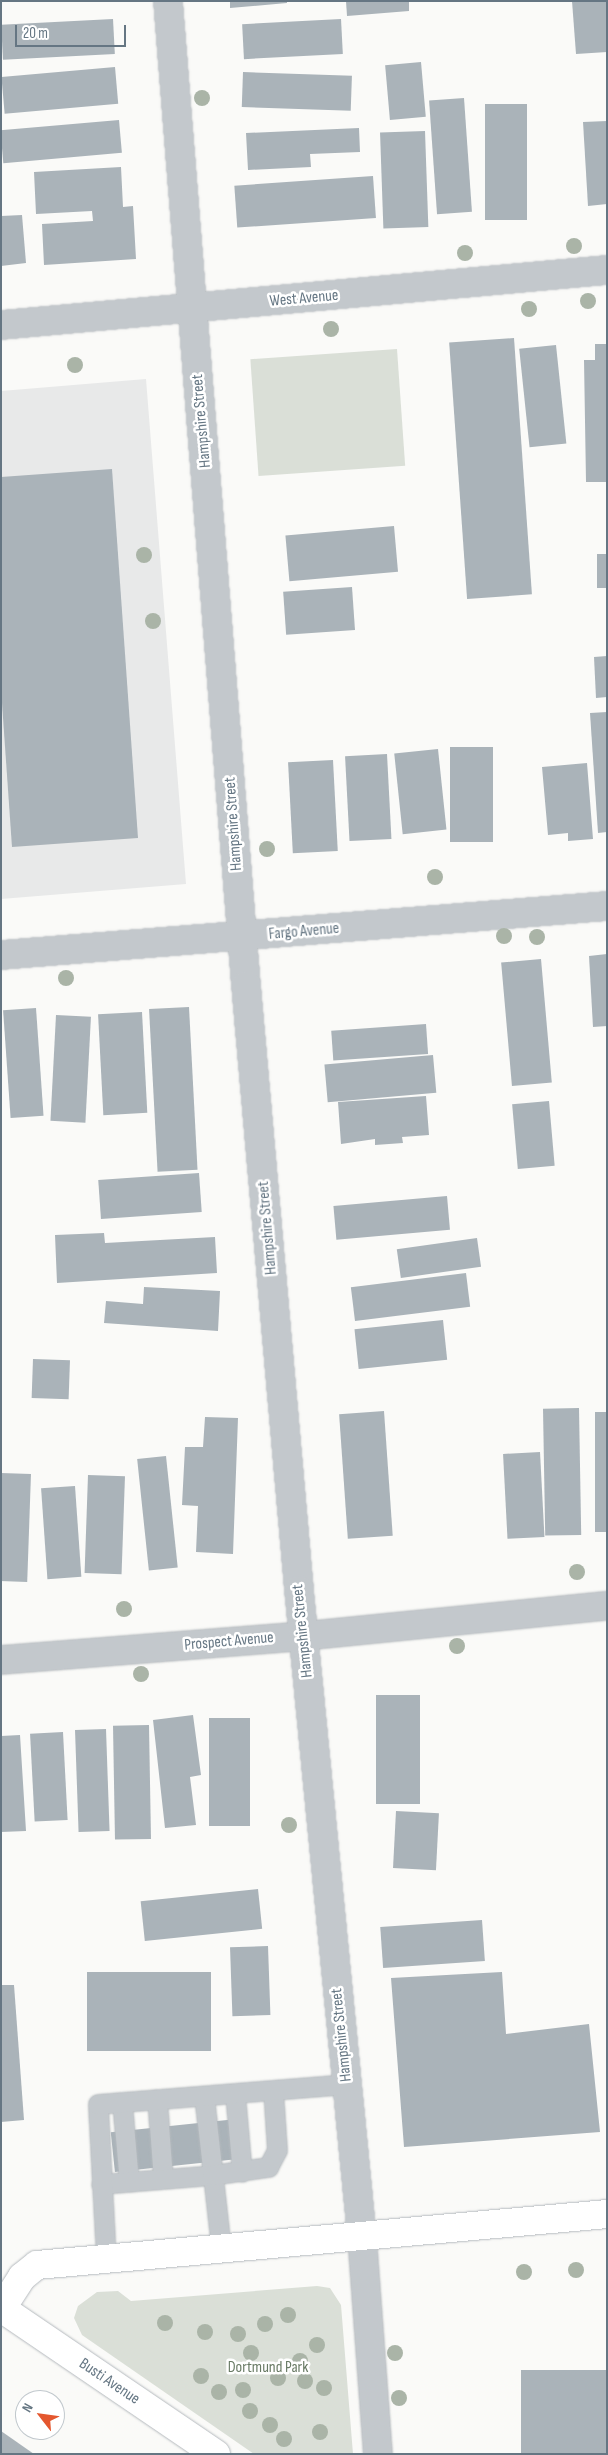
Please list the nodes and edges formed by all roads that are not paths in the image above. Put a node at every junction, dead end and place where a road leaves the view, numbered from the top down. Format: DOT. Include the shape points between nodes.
graph roads {
  1 [pos="168,1"];
  2 [pos="607,270"];
  3 [pos="194,309"];
  4 [pos="1,325"];
  5 [pos="607,906"];
  6 [pos="242,937"];
  7 [pos="1,955"];
  8 [pos="607,1606"];
  9 [pos="304,1636"];
  10 [pos="1,1660"];
  11 [pos="347,2084"];
  12 [pos="273,2090"];
  13 [pos="235,2094"];
  14 [pos="204,2096"];
  15 [pos="157,2099"];
  16 [pos="122,2102"];
  17 [pos="242,2172"];
  18 [pos="212,2175"];
  19 [pos="164,2179"];
  20 [pos="129,2182"];
  21 [pos="102,2184"];
  22 [pos="607,2214"];
  23 [pos="362,2237"];
  24 [pos="221,2248"];
  25 [pos="106,2259"];
  26 [pos="2,2308"];
  27 [pos="216,2454"];
  28 [pos="378,2454"];
  1 -- 3 [label="street, Hampshire Street"];
  2 -- 3 [label="street, West Avenue"];
  3 -- 4 [label="street, West Avenue"];
  3 -- 6 [label="street, Hampshire Street"];
  5 -- 6 [label="street, Fargo Avenue"];
  6 -- 7 [label="street, Fargo Avenue"];
  6 -- 9 [label="street, Hampshire Street"];
  8 -- 9 [label="street, Prospect Avenue"];
  9 -- 10 [label="street, Prospect Avenue"];
  9 -- 11 [label="street, Hampshire Street"];
  11 -- 12 [label="lane"];
  11 -- 23 [label="street, Hampshire Street"];
  12 -- 13 [label="lane"];
  12 -- 17 [label="lane" via="277,2150 268,2166"];
  13 -- 14 [label="lane"];
  13 -- 17 [label="lane"];
  14 -- 15 [label="lane"];
  14 -- 18 [label="lane"];
  15 -- 16 [label="lane"];
  15 -- 19 [label="lane"];
  16 -- 20 [label="lane"];
  16 -- 21 [label="lane" via="98,2104"];
  17 -- 18 [label="lane"];
  18 -- 19 [label="lane"];
  18 -- 24 [label="lane"];
  19 -- 20 [label="lane"];
  20 -- 21 [label="lane"];
  21 -- 25 [label="lane"];
  22 -- 23 [label="main road"];
  23 -- 24 [label="main road"];
  23 -- 28 [label="street, Hampshire Street"];
  24 -- 25 [label="main road"];
  25 -- 26 [label="main road" via="37,2265 22,2277"];
  26 -- 27 [label="main road, Busti Avenue"];
}
